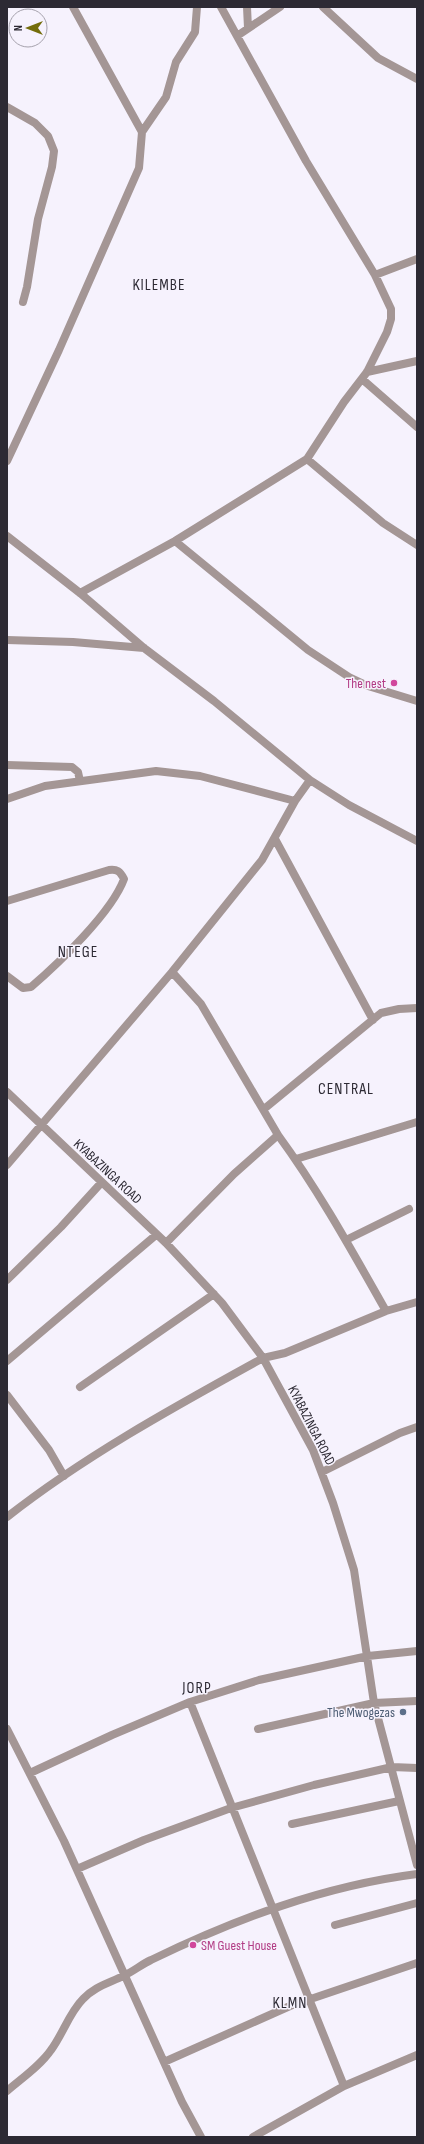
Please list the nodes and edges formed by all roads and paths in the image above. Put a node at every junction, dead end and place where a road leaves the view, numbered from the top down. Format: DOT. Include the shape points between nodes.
graph roads {
  1 [pos="73,7"];
  2 [pos="197,7"];
  3 [pos="221,7"];
  4 [pos="247,7"];
  5 [pos="280,7"];
  6 [pos="322,7"];
  7 [pos="248,28"];
  8 [pos="237,36"];
  9 [pos="417,79"];
  10 [pos="7,107"];
  11 [pos="142,132"];
  12 [pos="417,259"];
  13 [pos="375,275"];
  14 [pos="22,302"];
  15 [pos="417,360"];
  16 [pos="364,375"];
  17 [pos="417,427"];
  18 [pos="307,459"];
  19 [pos="7,461"];
  20 [pos="7,536"];
  21 [pos="175,541"];
  22 [pos="417,546"];
  23 [pos="80,593"];
  24 [pos="7,640"];
  25 [pos="144,648"];
  26 [pos="417,701"];
  27 [pos="7,765"];
  28 [pos="310,780"];
  29 [pos="80,781"];
  30 [pos="7,799"];
  31 [pos="295,801"];
  32 [pos="275,839"];
  33 [pos="417,841"];
  34 [pos="7,901"];
  35 [pos="172,972"];
  36 [pos="7,976"];
  37 [pos="417,1008"];
  38 [pos="372,1020"];
  39 [pos="7,1092"];
  40 [pos="264,1109"];
  41 [pos="417,1122"];
  42 [pos="40,1125"];
  43 [pos="278,1135"];
  44 [pos="296,1159"];
  45 [pos="7,1165"];
  46 [pos="101,1183"];
  47 [pos="409,1209"];
  48 [pos="156,1235"];
  49 [pos="346,1240"];
  50 [pos="166,1243"];
  51 [pos="7,1280"];
  52 [pos="214,1294"];
  53 [pos="417,1302"];
  54 [pos="386,1312"];
  55 [pos="263,1358"];
  56 [pos="7,1361"];
  57 [pos="80,1387"];
  58 [pos="7,1395"];
  59 [pos="417,1427"];
  60 [pos="322,1472"];
  61 [pos="64,1476"];
  62 [pos="7,1517"];
  63 [pos="417,1651"];
  64 [pos="368,1656"];
  65 [pos="417,1701"];
  66 [pos="190,1702"];
  67 [pos="374,1703"];
  68 [pos="7,1729"];
  69 [pos="258,1729"];
  70 [pos="392,1767"];
  71 [pos="417,1768"];
  72 [pos="30,1773"];
  73 [pos="399,1801"];
  74 [pos="231,1808"];
  75 [pos="292,1824"];
  76 [pos="417,1865"];
  77 [pos="77,1869"];
  78 [pos="417,1874"];
  79 [pos="417,1903"];
  80 [pos="272,1908"];
  81 [pos="335,1924"];
  82 [pos="417,1963"];
  83 [pos="125,1975"];
  84 [pos="308,2000"];
  85 [pos="417,2055"];
  86 [pos="164,2062"];
  87 [pos="344,2086"];
  88 [pos="7,2091"];
  89 [pos="201,2137"];
  90 [pos="253,2137"];
  1 -- 11 [label="street"];
  2 -- 11 [label="street" via="195,32 176,62 166,97"];
  3 -- 8 [label="street"];
  4 -- 7 [label="street"];
  5 -- 7 [label="street"];
  6 -- 9 [label="street" via="378,58"];
  7 -- 8 [label="street"];
  8 -- 13 [label="street" via="306,161"];
  10 -- 14 [label="street" via="35,123 48,136 54,151"];
  11 -- 19 [label="street" via="139,168"];
  12 -- 13 [label="street"];
  13 -- 16 [label="street" via="391,309 391,320"];
  15 -- 16 [label="street"];
  16 -- 17 [label="street"];
  16 -- 18 [label="street"];
  18 -- 21 [label="street"];
  18 -- 22 [label="street" via="383,523"];
  20 -- 23 [label="street"];
  21 -- 23 [label="street"];
  21 -- 26 [label="street" via="308,650 349,677 368,686"];
  23 -- 25 [label="street"];
  24 -- 25 [label="street"];
  25 -- 28 [label="street" via="214,701"];
  27 -- 29 [label="street" via="72,767 78,772"];
  28 -- 31 [label="street"];
  28 -- 33 [label="street" via="349,805"];
  29 -- 30 [label="street" via="46,786"];
  29 -- 31 [label="street" via="156,771 200,776"];
  31 -- 32 [label="street"];
  32 -- 35 [label="street" via="262,860"];
  32 -- 38 [label="street"];
  34 -- 36 [label="street" via="109,870 115,869 124,879 117,895 78,942 32,986 23,988"];
  35 -- 40 [label="street" via="201,1004"];
  35 -- 42 [label="street"];
  37 -- 38 [label="street" via="389,1011"];
  38 -- 40 [label="street"];
  39 -- 42 [label="street, KYABAZINGA ROAD"];
  40 -- 43 [label="street"];
  41 -- 44 [label="street"];
  42 -- 45 [label="street"];
  42 -- 46 [label="street, KYABAZINGA ROAD"];
  43 -- 44 [label="street"];
  43 -- 50 [label="street" via="234,1174"];
  44 -- 49 [label="street"];
  46 -- 48 [label="street, KYABAZINGA ROAD"];
  46 -- 51 [label="street" via="61,1228"];
  47 -- 49 [label="street"];
  48 -- 50 [label="street, KYABAZINGA ROAD"];
  48 -- 56 [label="street"];
  49 -- 54 [label="street"];
  50 -- 52 [label="street, KYABAZINGA ROAD"];
  52 -- 55 [label="street, KYABAZINGA ROAD"];
  52 -- 57 [label="street"];
  53 -- 54 [label="street"];
  54 -- 55 [label="street" via="285,1353"];
  55 -- 60 [label="street, KYABAZINGA ROAD" via="313,1450"];
  55 -- 61 [label="street"];
  58 -- 61 [label="street" via="49,1450"];
  59 -- 60 [label="street"];
  60 -- 64 [label="street, KYABAZINGA ROAD" via="354,1570"];
  61 -- 62 [label="street"];
  63 -- 64 [label="street"];
  64 -- 66 [label="street" via="259,1680"];
  64 -- 67 [label="street, KYABAZINGA ROAD"];
  65 -- 67 [label="street"];
  66 -- 72 [label="street"];
  66 -- 74 [label="street"];
  67 -- 69 [label="street"];
  67 -- 70 [label="street, KYABAZINGA ROAD"];
  68 -- 72 [label="street"];
  70 -- 71 [label="street"];
  70 -- 73 [label="street, KYABAZINGA ROAD"];
  70 -- 74 [label="street"];
  72 -- 77 [label="street"];
  73 -- 75 [label="street"];
  73 -- 76 [label="street, KYABAZINGA ROAD"];
  74 -- 77 [label="street" via="144,1840"];
  74 -- 80 [label="street"];
  77 -- 83 [label="street"];
  78 -- 80 [label="street" via="310,1895"];
  79 -- 81 [label="street"];
  80 -- 83 [label="street" via="149,1960"];
  80 -- 84 [label="street"];
  82 -- 84 [label="street"];
  83 -- 86 [label="street"];
  83 -- 88 [label="street" via="98,1986 83,1999 50,2052"];
  84 -- 86 [label="street" via="227,2032"];
  84 -- 87 [label="street"];
  85 -- 87 [label="street"];
  86 -- 89 [label="street"];
  87 -- 90 [label="street"];
}
